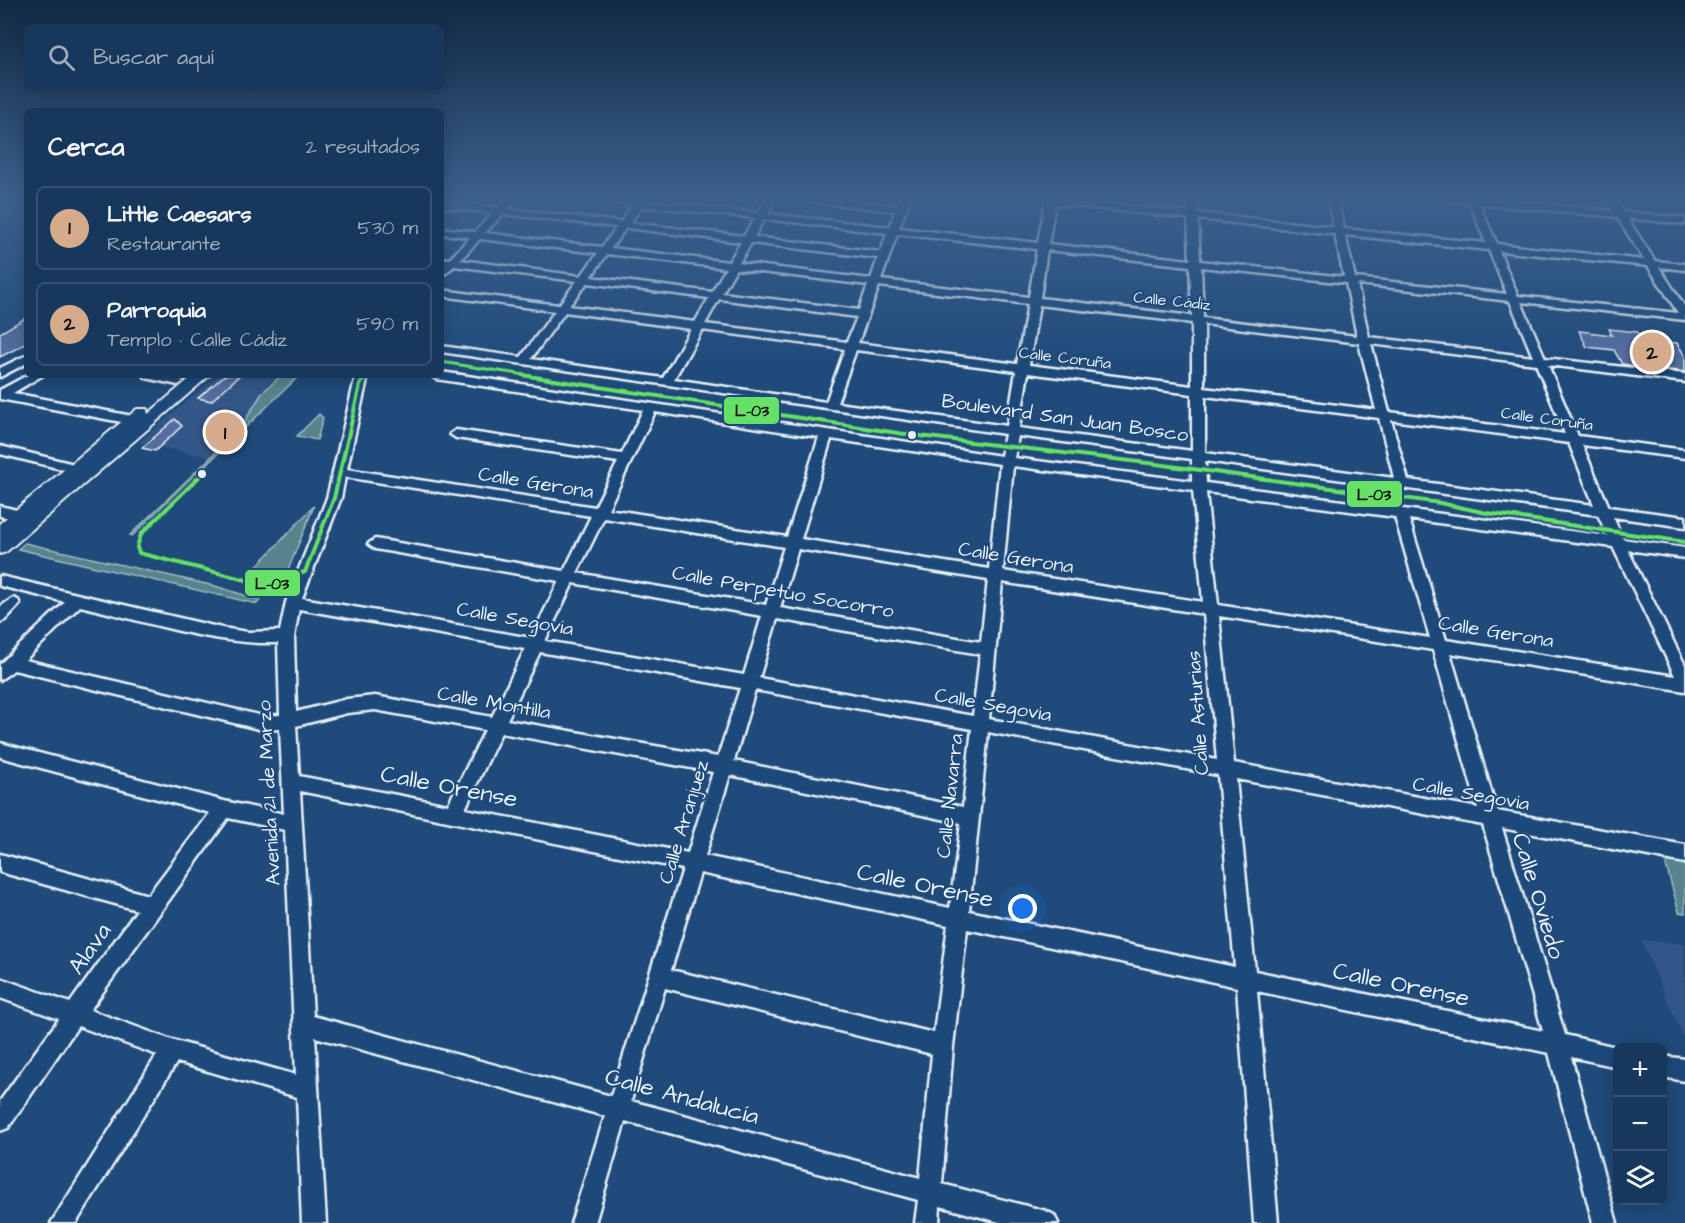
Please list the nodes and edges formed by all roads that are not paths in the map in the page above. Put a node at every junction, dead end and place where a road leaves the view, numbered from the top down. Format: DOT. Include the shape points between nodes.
graph roads {
  1 [pos="600,255"];
  2 [pos="653,255"];
  3 [pos="740,255"];
  4 [pos="883,255"];
  5 [pos="1041,255"];
  6 [pos="1110,255"];
  7 [pos="1195,255"];
  8 [pos="1345,255"];
  9 [pos="1496,255"];
  10 [pos="1573,255"];
  11 [pos="1646,255"];
  12 [pos="447,262"];
  13 [pos="1651,263"];
  14 [pos="1196,264"];
  15 [pos="734,265"];
  16 [pos="1685,267"];
  17 [pos="582,279"];
  18 [pos="1350,280"];
  19 [pos="874,282"];
  20 [pos="444,293"];
  21 [pos="715,296"];
  22 [pos="1515,299"];
  23 [pos="1034,302"];
  24 [pos="560,309"];
  25 [pos="861,314"];
  26 [pos="1685,316"];
  27 [pos="1198,320"];
  28 [pos="698,326"];
  29 [pos="1364,340"];
  30 [pos="850,347"];
  31 [pos="444,349"];
  32 [pos="24,360"];
  33 [pos="523,362"];
  34 [pos="1542,362"];
  35 [pos="1024,370"];
  36 [pos="0,373"];
  37 [pos="444,376"];
  38 [pos="31,378"];
  39 [pos="181,378"];
  40 [pos="199,378"];
  41 [pos="363,378"];
  42 [pos="1685,378"];
  43 [pos="667,381"];
  44 [pos="1199,391"];
  45 [pos="0,395"];
  46 [pos="830,406"];
  47 [pos="651,409"];
  48 [pos="1383,414"];
  49 [pos="132,420"];
  50 [pos="1014,430"];
  51 [pos="456,434"];
  52 [pos="826,434"];
  53 [pos="1574,439"];
  54 [pos="0,450"];
  55 [pos="1685,454"];
  56 [pos="1198,456"];
  57 [pos="626,459"];
  58 [pos="1007,461"];
  59 [pos="74,468"];
  60 [pos="340,472"];
  61 [pos="1402,483"];
  62 [pos="1199,486"];
  63 [pos="0,511"];
  64 [pos="1604,511"];
  65 [pos="599,514"];
  66 [pos="1401,514"];
  67 [pos="20,515"];
  68 [pos="1685,522"];
  69 [pos="0,532"];
  70 [pos="375,543"];
  71 [pos="791,543"];
  72 [pos="1618,544"];
  73 [pos="0,548"];
  74 [pos="1685,553"];
  75 [pos="571,576"];
  76 [pos="994,576"];
  77 [pos="0,580"];
  78 [pos="78,599"];
  79 [pos="293,602"];
  80 [pos="14,604"];
  81 [pos="1212,610"];
  82 [pos="772,611"];
  83 [pos="0,616"];
  84 [pos="286,637"];
  85 [pos="536,644"];
  86 [pos="1439,645"];
  87 [pos="987,649"];
  88 [pos="6,668"];
  89 [pos="750,683"];
  90 [pos="1685,683"];
  91 [pos="288,722"];
  92 [pos="981,724"];
  93 [pos="496,725"];
  94 [pos="0,750"];
  95 [pos="724,766"];
  96 [pos="1224,770"];
  97 [pos="292,782"];
  98 [pos="224,809"];
  99 [pos="453,814"];
  100 [pos="971,817"];
  101 [pos="1489,819"];
  102 [pos="293,824"];
  103 [pos="1685,854"];
  104 [pos="0,863"];
  105 [pos="695,863"];
  106 [pos="152,905"];
  107 [pos="958,920"];
  108 [pos="659,977"];
  109 [pos="1246,978"];
  110 [pos="0,988"];
  111 [pos="75,1014"];
  112 [pos="304,1024"];
  113 [pos="1557,1045"];
  114 [pos="943,1046"];
  115 [pos="172,1050"];
  116 [pos="1613,1056"];
  117 [pos="1667,1067"];
  118 [pos="1685,1070"];
  119 [pos="306,1089"];
  120 [pos="620,1108"];
  121 [pos="0,1119"];
  122 [pos="931,1193"];
  123 [pos="66,1222"];
  124 [pos="314,1223"];
  125 [pos="583,1223"];
  126 [pos="927,1223"];
  127 [pos="1046,1223"];
  128 [pos="1266,1223"];
  129 [pos="1605,1223"];
  1 -- 17 [label="street"];
  2 -- 15 [label="street, Calle Cádiz"];
  3 -- 15 [label="street"];
  4 -- 19 [label="street"];
  5 -- 23 [label="street, Calle Navarra"];
  6 -- 14 [label="street"];
  7 -- 14 [label="street, Calle Asturias"];
  8 -- 18 [label="street"];
  9 -- 22 [label="street"];
  10 -- 13 [label="street"];
  11 -- 13 [label="street"];
  12 -- 17 [label="street"];
  13 -- 16 [label="street"];
  13 -- 26 [label="street"];
  14 -- 18 [label="street"];
  14 -- 27 [label="street, Calle Asturias"];
  15 -- 19 [label="street, Calle Cádiz"];
  15 -- 21 [label="street"];
  17 -- 21 [label="street"];
  17 -- 24 [label="street"];
  18 -- 22 [label="street"];
  18 -- 29 [label="street"];
  19 -- 23 [label="street, Calle Cádiz"];
  19 -- 25 [label="street"];
  20 -- 24 [label="street, Calle Coruña"];
  21 -- 25 [label="street"];
  21 -- 28 [label="street"];
  22 -- 26 [label="street"];
  22 -- 34 [label="street"];
  23 -- 27 [label="street, Calle Cádiz"];
  23 -- 35 [label="street, Calle Navarra"];
  24 -- 28 [label="street, Calle Coruña"];
  24 -- 33 [label="street"];
  25 -- 30 [label="street"];
  27 -- 29 [label="street, Calle Cádiz"];
  27 -- 44 [label="street, Calle Asturias"];
  28 -- 30 [label="street, Calle Coruña"];
  28 -- 43 [label="street"];
  29 -- 34 [label="street, Calle Cádiz"];
  29 -- 48 [label="street"];
  30 -- 35 [label="street, Calle Coruña"];
  30 -- 46 [label="street"];
  31 -- 33 [label="street, Boulevard San Juan Bosco"];
  32 -- 36 [label="street"];
  33 -- 43 [label="street, Boulevard San Juan Bosco"];
  34 -- 42 [label="street, Calle Cádiz"];
  34 -- 53 [label="street"];
  35 -- 44 [label="street, Calle Coruña"];
  35 -- 50 [label="street, Calle Navarra"];
  37 -- 47 [label="street"];
  38 -- 45 [label="street"];
  39 -- 49 [label="main road"];
  40 -- 73 [label="main road"];
  41 -- 60 [label="street, Avenida 21 de Marzo"];
  43 -- 46 [label="street, Boulevard San Juan Bosco"];
  44 -- 48 [label="street, Calle Coruña"];
  44 -- 56 [label="street, Calle Asturias"];
  45 -- 49 [label="street"];
  46 -- 50 [label="street, Boulevard San Juan Bosco"];
  47 -- 52 [label="street"];
  47 -- 57 [label="street"];
  48 -- 53 [label="street, Calle Coruña"];
  48 -- 61 [label="street"];
  49 -- 59 [label="main road"];
  50 -- 56 [label="street, Boulevard San Juan Bosco"];
  50 -- 58 [label="street, Calle Navarra"];
  51 -- 57 [label="street"];
  52 -- 58 [label="street"];
  52 -- 71 [label="street, Calle Aranjuez"];
  53 -- 55 [label="street, Calle Coruña"];
  53 -- 64 [label="street"];
  54 -- 59 [label="street"];
  56 -- 61 [label="street, Boulevard San Juan Bosco"];
  56 -- 62 [label="street, Calle Asturias"];
  57 -- 65 [label="street"];
  58 -- 62 [label="street"];
  58 -- 76 [label="street, Calle Navarra"];
  59 -- 67 [label="main road"];
  60 -- 65 [label="street, Calle Gerona"];
  60 -- 79 [label="street, Avenida 21 de Marzo" via="327,520"];
  61 -- 64 [label="street, Boulevard San Juan Bosco"];
  62 -- 66 [label="street"];
  62 -- 81 [label="street, Calle Asturias"];
  63 -- 67 [label="street"];
  64 -- 68 [label="street, Boulevard San Juan Bosco"];
  64 -- 72 [label="street"];
  65 -- 71 [label="street, Calle Gerona"];
  65 -- 75 [label="street"];
  66 -- 72 [label="street"];
  66 -- 86 [label="street, Calle Oviedo"];
  67 -- 69 [label="main road"];
  70 -- 75 [label="street, Calle Perpetuo Socorro"];
  71 -- 76 [label="street, Calle Gerona"];
  71 -- 82 [label="street, Calle Aranjuez"];
  72 -- 74 [label="street"];
  72 -- 90 [label="street"];
  75 -- 82 [label="street, Calle Perpetuo Socorro"];
  75 -- 85 [label="street"];
  76 -- 81 [label="street, Calle Gerona"];
  76 -- 87 [label="street, Calle Navarra"];
  77 -- 78 [label="street"];
  78 -- 84 [label="street" via="222,634"];
  78 -- 88 [label="street"];
  79 -- 84 [label="street, Avenida 21 de Marzo"];
  79 -- 85 [label="street, Calle Segovia"];
  80 -- 83 [label="street"];
  81 -- 86 [label="street, Calle Gerona"];
  81 -- 96 [label="street, Calle Asturias"];
  82 -- 87 [label="street, Calle Perpetuo Socorro"];
  82 -- 89 [label="street, Calle Aranjuez"];
  84 -- 91 [label="street, Avenida 21 de Marzo"];
  85 -- 89 [label="street, Calle Segovia"];
  85 -- 93 [label="street"];
  86 -- 90 [label="street, Calle Gerona"];
  86 -- 101 [label="street, Calle Oviedo"];
  87 -- 92 [label="street, Calle Navarra"];
  88 -- 91 [label="street, Calle Montilla" via="249,721"];
  89 -- 92 [label="street, Calle Segovia"];
  89 -- 95 [label="street, Calle Aranjuez"];
  91 -- 93 [label="street, Calle Montilla" via="348,705 375,703"];
  91 -- 97 [label="street, Avenida 21 de Marzo"];
  92 -- 96 [label="street, Calle Segovia"];
  92 -- 100 [label="street, Calle Navarra"];
  93 -- 95 [label="street, Calle Montilla"];
  93 -- 99 [label="street"];
  94 -- 98 [label="street"];
  95 -- 100 [label="street, Calle Montilla"];
  95 -- 105 [label="street, Calle Aranjuez"];
  96 -- 101 [label="street, Calle Segovia"];
  96 -- 109 [label="street, Calle Asturias"];
  97 -- 99 [label="street, Calle Orense"];
  97 -- 102 [label="street, Avenida 21 de Marzo"];
  98 -- 102 [label="street"];
  98 -- 106 [label="street, Alava"];
  99 -- 105 [label="street, Calle Orense"];
  100 -- 107 [label="street, Calle Navarra"];
  101 -- 103 [label="street, Calle Segovia"];
  101 -- 113 [label="street, Calle Oviedo"];
  102 -- 112 [label="street, Avenida 21 de Marzo"];
  104 -- 106 [label="street"];
  105 -- 107 [label="street, Calle Orense"];
  105 -- 108 [label="street, Calle Aranjuez"];
  106 -- 111 [label="street, Alava"];
  107 -- 109 [label="street, Calle Orense"];
  107 -- 114 [label="street, Calle Navarra"];
  108 -- 114 [label="street"];
  108 -- 120 [label="street, Calle Aranjuez"];
  109 -- 113 [label="street, Calle Orense"];
  109 -- 128 [label="street, Calle Asturias"];
  110 -- 111 [label="street"];
  111 -- 115 [label="street"];
  111 -- 121 [label="street, Alava"];
  112 -- 119 [label="street, Avenida 21 de Marzo"];
  112 -- 120 [label="street, Calle Andalucía"];
  113 -- 116 [label="street, Calle Orense"];
  113 -- 129 [label="street, Calle Oviedo"];
  114 -- 122 [label="street, Calle Navarra"];
  115 -- 119 [label="street"];
  115 -- 123 [label="street"];
  117 -- 118 [label="street"];
  119 -- 124 [label="street, Avenida 21 de Marzo"];
  120 -- 122 [label="street, Calle Andalucía"];
  120 -- 125 [label="street, Calle Aranjuez"];
  122 -- 126 [label="street, Calle Navarra"];
  122 -- 127 [label="street, Calle Andalucía"];
}
